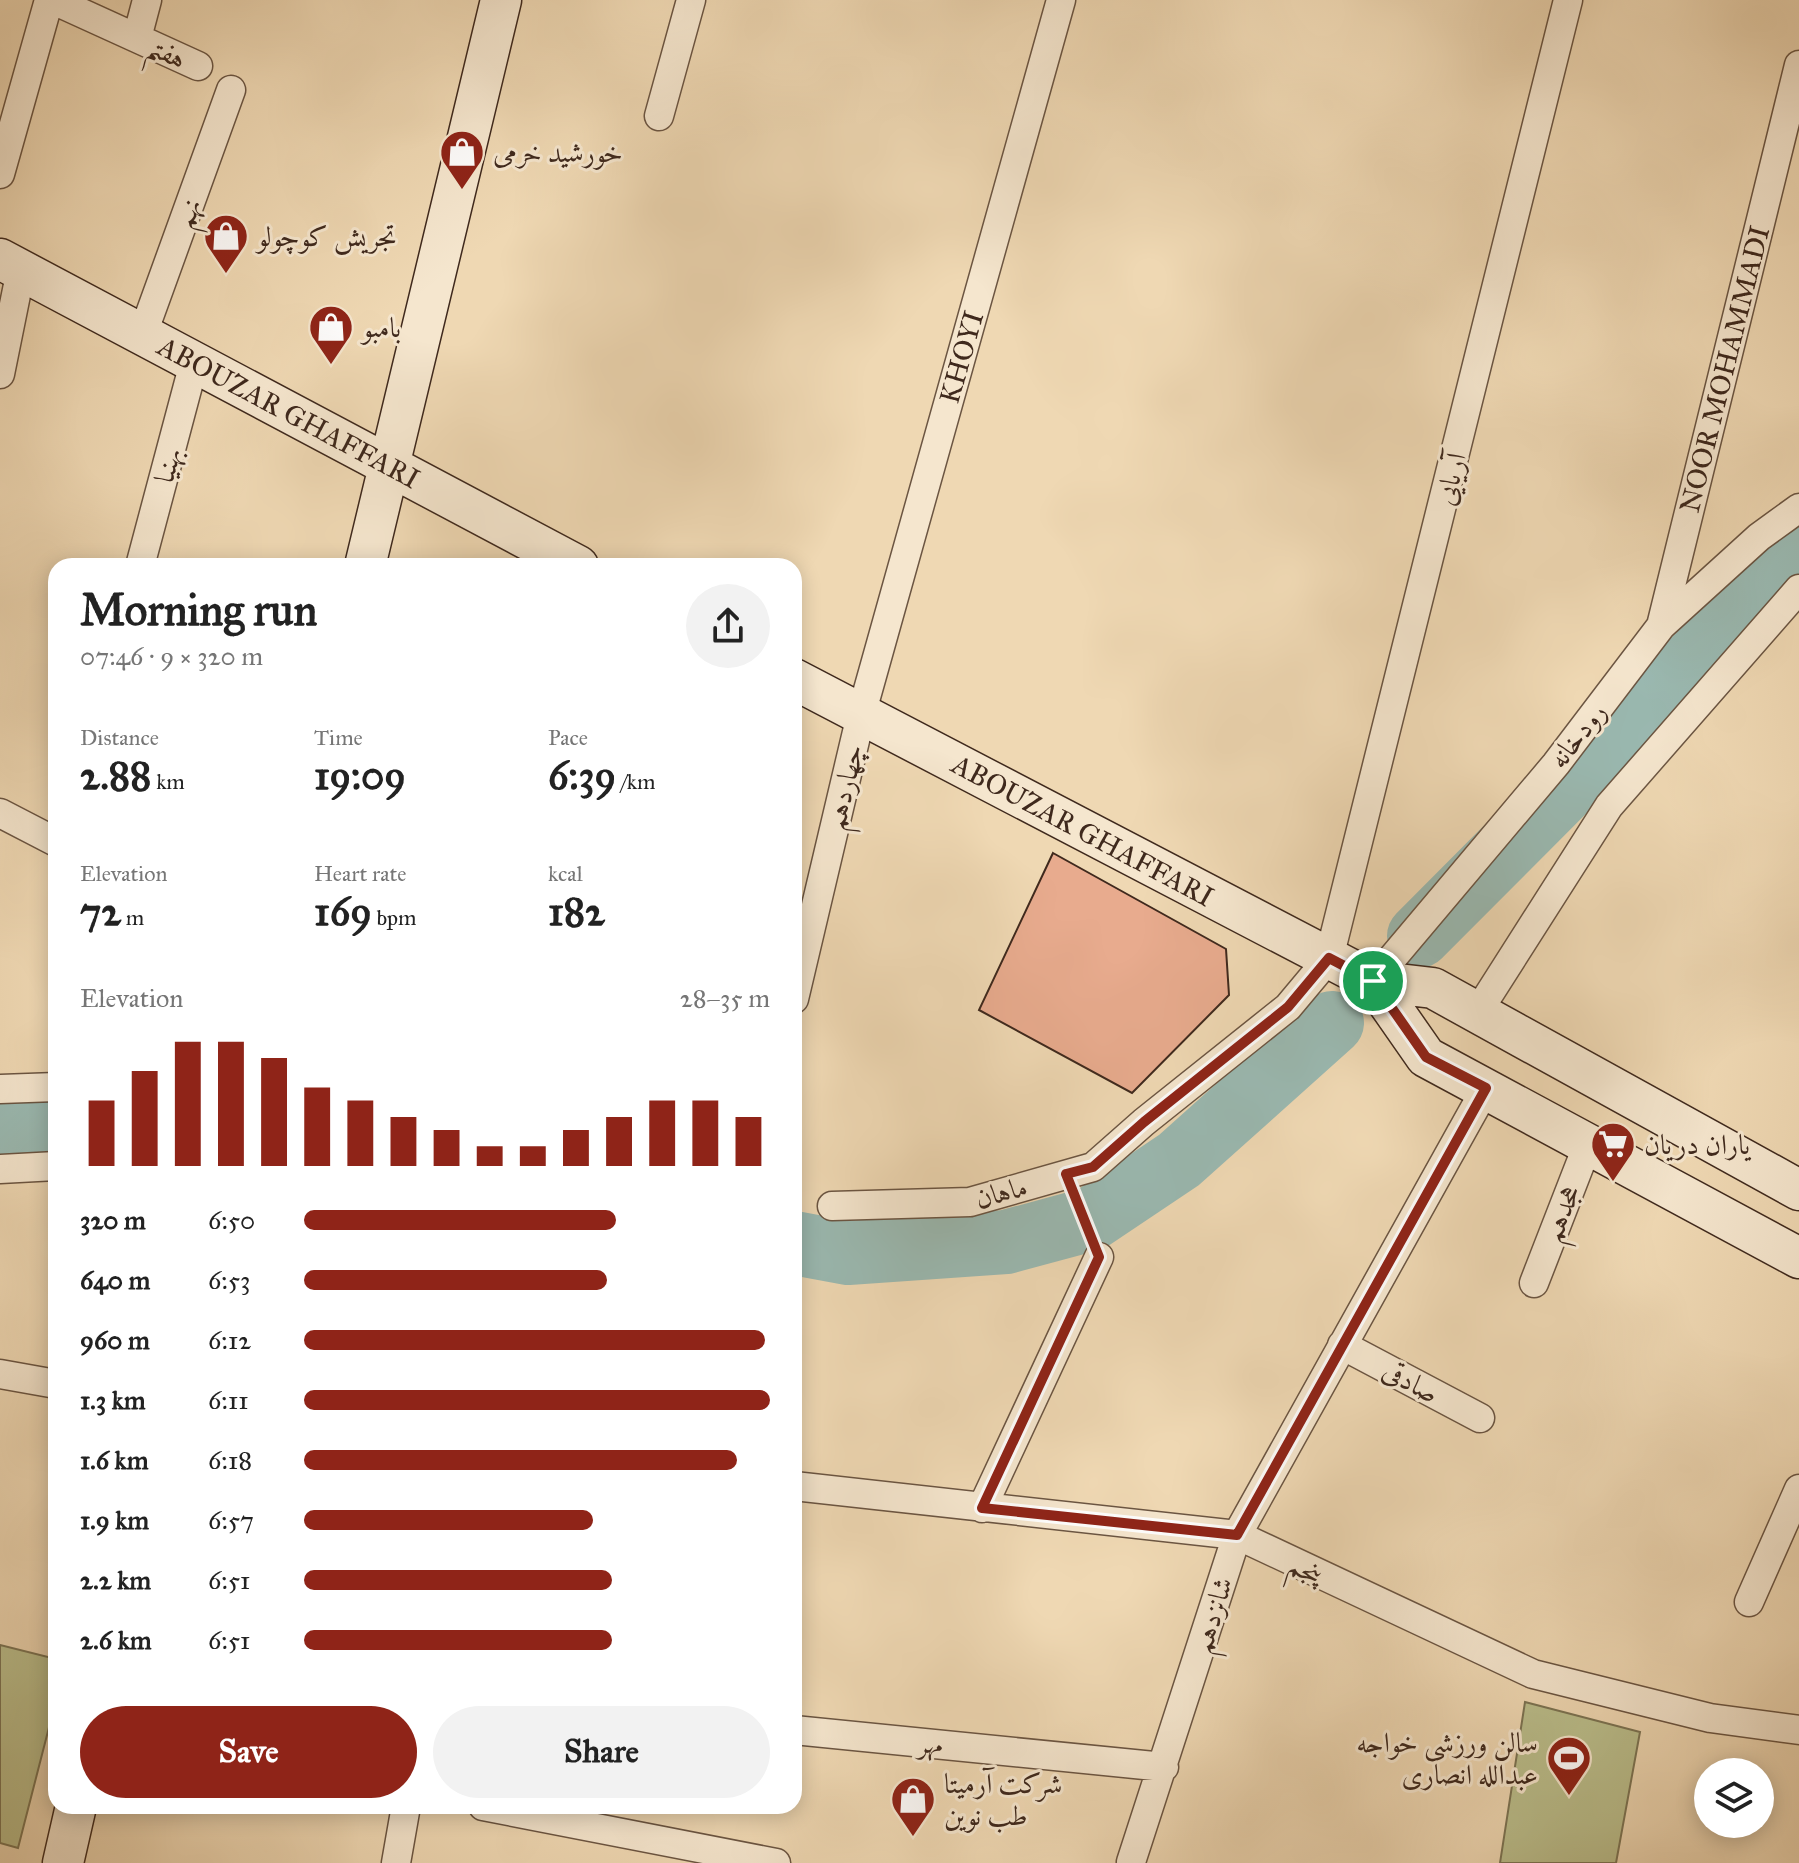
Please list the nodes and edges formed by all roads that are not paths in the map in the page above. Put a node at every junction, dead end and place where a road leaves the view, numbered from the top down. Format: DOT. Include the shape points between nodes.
graph roads {
  1 [pos="51,0"];
  2 [pos="147,0"];
  3 [pos="501,0"];
  4 [pos="1061,0"];
  5 [pos="1568,0"];
  6 [pos="681,4"];
  7 [pos="137,38"];
  8 [pos="1799,65"];
  9 [pos="198,66"];
  10 [pos="231,90"];
  11 [pos="659,116"];
  12 [pos="0,174"];
  13 [pos="10,264"];
  14 [pos="142,336"];
  15 [pos="194,363"];
  16 [pos="0,374"];
  17 [pos="390,464"];
  18 [pos="1799,508"];
  19 [pos="142,558"];
  20 [pos="367,558"];
  21 [pos="563,558"];
  22 [pos="1799,589"];
  23 [pos="1661,626"];
  24 [pos="802,683"];
  25 [pos="861,715"];
  26 [pos="0,813"];
  27 [pos="48,838"];
  28 [pos="1329,958"];
  29 [pos="802,965"];
  30 [pos="1373,981"];
  31 [pos="1477,1013"];
  32 [pos="48,1087"];
  33 [pos="1486,1088"];
  34 [pos="0,1089"];
  35 [pos="1588,1144"];
  36 [pos="48,1166"];
  37 [pos="0,1169"];
  38 [pos="1799,1190"];
  39 [pos="832,1206"];
  40 [pos="1099,1257"];
  41 [pos="1799,1258"];
  42 [pos="1534,1283"];
  43 [pos="1342,1345"];
  44 [pos="0,1374"];
  45 [pos="48,1383"];
  46 [pos="1480,1418"];
  47 [pos="802,1487"];
  48 [pos="1799,1489"];
  49 [pos="982,1508"];
  50 [pos="1237,1535"];
  51 [pos="1749,1602"];
  52 [pos="1799,1730"];
  53 [pos="802,1731"];
  54 [pos="1164,1767"];
  55 [pos="74,1814"];
  56 [pos="405,1814"];
  57 [pos="513,1814"];
  58 [pos="657,1852"];
  59 [pos="1131,1862"];
  60 [pos="63,1863"];
  61 [pos="396,1863"];
  62 [pos="776,1863"];
  1 -- 7 [label="street, هفتم"];
  1 -- 12 [label="street, هفتم"];
  2 -- 7 [label="street, هفتم"];
  3 -- 17 [label="main road"];
  4 -- 25 [label="street, KHOYI"];
  5 -- 28 [label="street, آریایی"];
  6 -- 11 [label="street"];
  7 -- 9 [label="street, هفتم"];
  8 -- 23 [label="street, NOOR MOHAMMADI"];
  10 -- 14 [label="street, نهم"];
  13 -- 14 [label="main road, ABOUZAR GHAFFARI"];
  13 -- 16 [label="street"];
  14 -- 15 [label="main road, ABOUZAR GHAFFARI"];
  15 -- 17 [label="main road, ABOUZAR GHAFFARI"];
  15 -- 19 [label="street, بهنیا"];
  17 -- 20 [label="main road"];
  17 -- 21 [label="main road, ABOUZAR GHAFFARI"];
  18 -- 23 [label="street, رودخانه"];
  22 -- 31 [label="street" via="1609,806"];
  23 -- 30 [label="street, رودخانه" via="1556,764"];
  24 -- 25 [label="main road, ABOUZAR GHAFFARI"];
  25 -- 28 [label="main road, ABOUZAR GHAFFARI"];
  25 -- 29 [label="street, چهاردهم"];
  26 -- 27 [label="street"];
  28 -- 30 [label="main road, ABOUZAR GHAFFARI"];
  28 -- 39 [label="street, ماهان" via="1288,1007 1093,1167 970,1202"];
  30 -- 31 [label="main road, ABOUZAR GHAFFARI" via="1433,988"];
  30 -- 33 [label="main road, ABOUZAR GHAFFARI" via="1426,1057"];
  31 -- 38 [label="main road, ABOUZAR GHAFFARI"];
  32 -- 34 [label="street"];
  33 -- 35 [label="main road, ABOUZAR GHAFFARI"];
  33 -- 43 [label="street, شانزدهم"];
  35 -- 41 [label="main road, ABOUZAR GHAFFARI"];
  35 -- 42 [label="street, هجدهم"];
  36 -- 37 [label="street"];
  40 -- 49 [label="street"];
  43 -- 46 [label="street, صادقی"];
  43 -- 50 [label="street, شانزدهم"];
  44 -- 45 [label="street"];
  47 -- 49 [label="street, پنجم"];
  48 -- 51 [label="street"];
  49 -- 50 [label="street, پنجم"];
  50 -- 52 [label="street, پنجم" via="1533,1674 1710,1718"];
  50 -- 54 [label="street, شانزدهم"];
  53 -- 54 [label="street, مهر"];
  54 -- 59 [label="street, شانزدهم"];
  55 -- 60 [label="main road"];
  56 -- 61 [label="street"];
  57 -- 58 [label="street"];
  58 -- 62 [label="street"];
}
